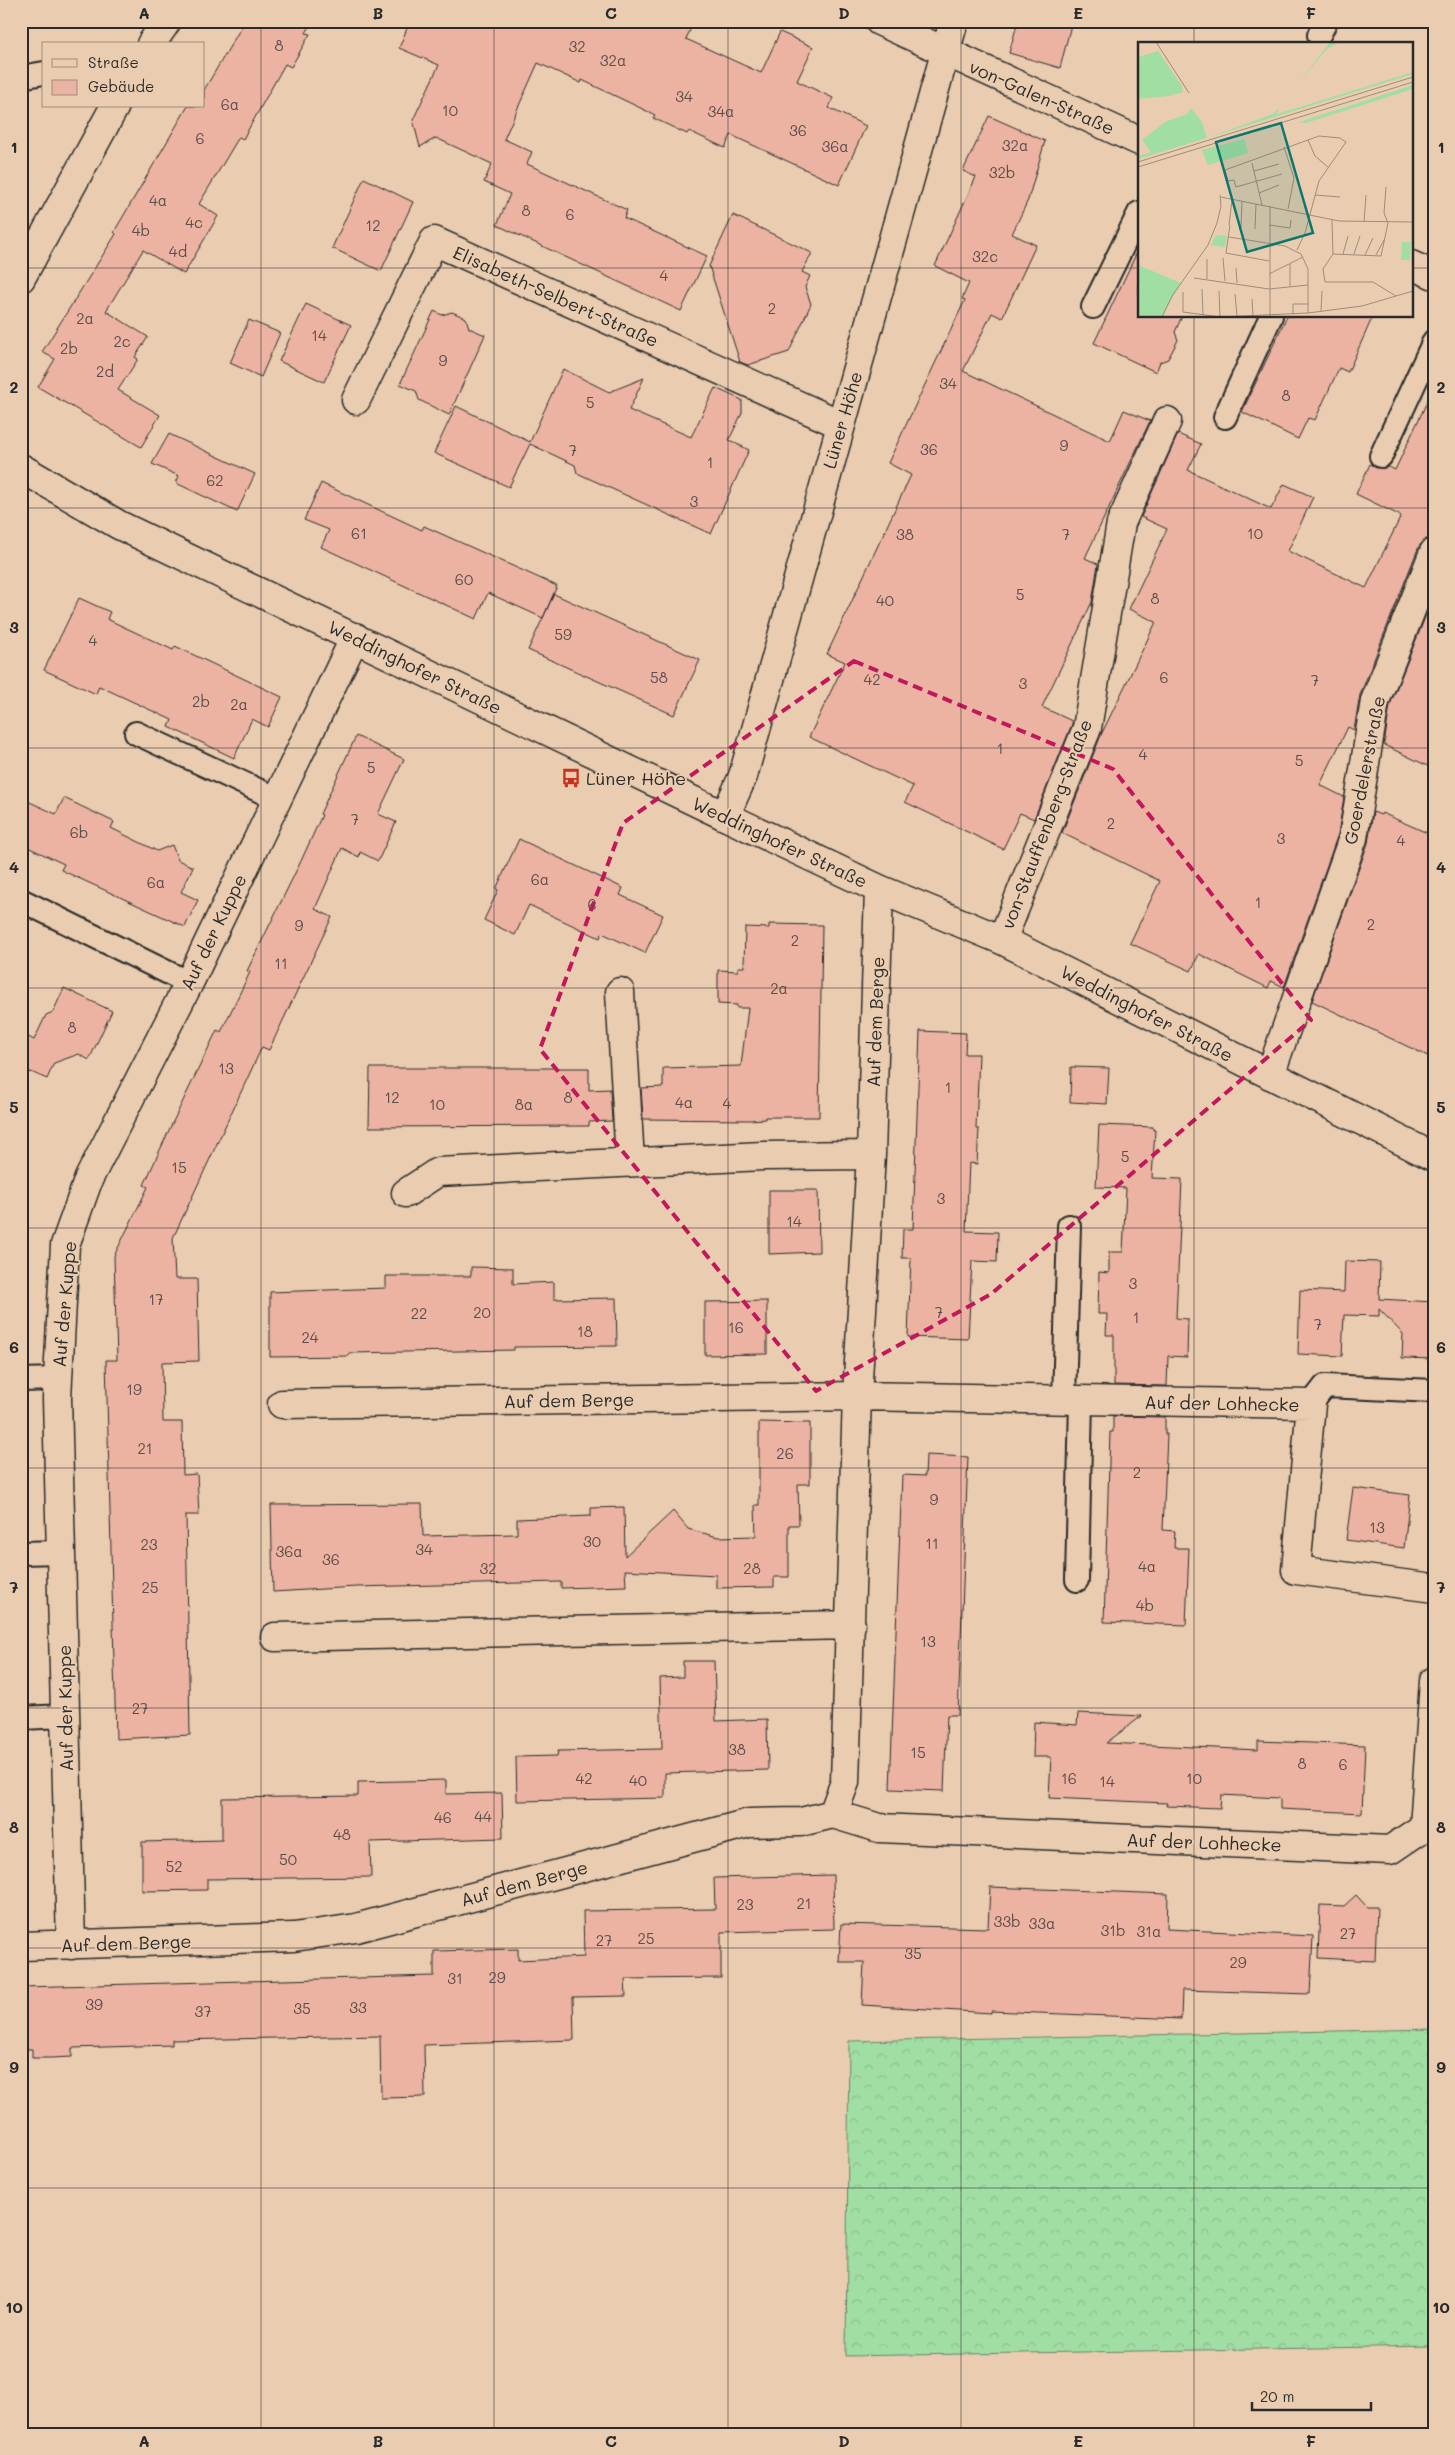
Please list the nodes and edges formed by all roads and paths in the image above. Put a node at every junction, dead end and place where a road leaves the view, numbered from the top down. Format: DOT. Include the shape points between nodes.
graph roads {
  1 [pos="167,21"];
  2 [pos="879,21"];
  3 [pos="954,21"];
  4 [pos="152,42"];
  5 [pos="944,53"];
  6 [pos="42,73"];
  7 [pos="21,77"];
  8 [pos="114,108"];
  9 [pos="1138,141"];
  10 [pos="1138,215"];
  11 [pos="1412,265"];
  12 [pos="1434,275"];
  13 [pos="21,278"];
  14 [pos="1093,307"];
  15 [pos="1270,318"];
  16 [pos="1434,341"];
  17 [pos="356,400"];
  18 [pos="1225,417"];
  19 [pos="1168,421"];
  20 [pos="840,424"];
  21 [pos="1381,456"];
  22 [pos="21,468"];
  23 [pos="1434,552"];
  24 [pos="355,637"];
  25 [pos="136,733"];
  26 [pos="277,799"];
  27 [pos="725,816"];
  28 [pos="879,889"];
  29 [pos="21,900"];
  30 [pos="1002,940"];
  31 [pos="189,983"];
  32 [pos="620,992"];
  33 [pos="1270,1075"];
  34 [pos="871,1155"];
  35 [pos="1434,1157"];
  36 [pos="630,1161"];
  37 [pos="406,1194"];
  38 [pos="1069,1226"];
  39 [pos="58,1379"];
  40 [pos="21,1380"];
  41 [pos="1434,1391"];
  42 [pos="857,1396"];
  43 [pos="1072,1400"];
  44 [pos="282,1404"];
  45 [pos="1311,1404"];
  46 [pos="61,1552"];
  47 [pos="21,1553"];
  48 [pos="1077,1580"];
  49 [pos="1434,1588"];
  50 [pos="851,1624"];
  51 [pos="275,1636"];
  52 [pos="1434,1681"];
  53 [pos="65,1716"];
  54 [pos="21,1718"];
  55 [pos="833,1814"];
  56 [pos="71,1945"];
  57 [pos="21,1946"];
  1 -- 4 [label="street"];
  2 -- 5 [label="street, von-Galen-Straße"];
  3 -- 5 [label="street, Lüner Höhe"];
  5 -- 9 [label="street, von-Galen-Straße"];
  5 -- 20 [label="street, Lüner Höhe"];
  6 -- 7 [label="lane"];
  8 -- 13 [label="street"];
  10 -- 14 [label="lane"];
  11 -- 12 [label="street"];
  15 -- 18 [label="lane"];
  16 -- 21 [label="lane"];
  17 -- 20 [label="street, Elisabeth-Selbert-Straße" via="434,241"];
  19 -- 30 [label="street, von-Stauffenberg-Straße" via="1121,523 1087,728"];
  20 -- 27 [label="street, Lüner Höhe" via="743,776"];
  22 -- 24 [label="street, Weddinghofer Straße" via="119,524"];
  23 -- 33 [label="street, Goerdelerstraße" via="1374,701 1353,838"];
  24 -- 26 [label="street, Auf der Kuppe"];
  24 -- 27 [label="street, Weddinghofer Straße"];
  25 -- 26 [label="lane"];
  26 -- 31 [label="street, Auf der Kuppe"];
  27 -- 28 [label="street, Weddinghofer Straße"];
  28 -- 30 [label="street, Weddinghofer Straße"];
  28 -- 34 [label="street, Auf dem Berge"];
  29 -- 31 [label="lane"];
  30 -- 33 [label="street, Weddinghofer Straße"];
  31 -- 39 [label="street, Auf der Kuppe" via="89,1178 66,1246"];
  32 -- 36 [label="street"];
  33 -- 35 [label="street, Weddinghofer Straße"];
  34 -- 36 [label="street"];
  34 -- 42 [label="street, Auf dem Berge"];
  36 -- 37 [label="street" via="438,1172"];
  38 -- 43 [label="lane"];
  39 -- 40 [label="lane"];
  39 -- 46 [label="street, Auf der Kuppe"];
  41 -- 45 [label="lane" via="1325,1386"];
  42 -- 43 [label="street, Auf der Lohhecke"];
  42 -- 44 [label="street, Auf dem Berge"];
  42 -- 50 [label="street, Auf dem Berge"];
  43 -- 45 [label="street, Auf der Lohhecke"];
  43 -- 48 [label="lane"];
  45 -- 49 [label="street, Auf der Lohhecke" via="1296,1570"];
  46 -- 47 [label="lane"];
  46 -- 53 [label="street, Auf der Kuppe"];
  50 -- 51 [label="street"];
  50 -- 55 [label="street, Auf dem Berge" via="845,1782"];
  52 -- 55 [label="street, Auf der Lohhecke" via="1424,1827 1390,1850 879,1828"];
  53 -- 54 [label="lane"];
  53 -- 56 [label="street, Auf der Kuppe"];
  55 -- 56 [label="street, Auf dem Berge" via="801,1822 748,1823 356,1928 294,1937"];
  56 -- 57 [label="street, Auf dem Berge"];
}
